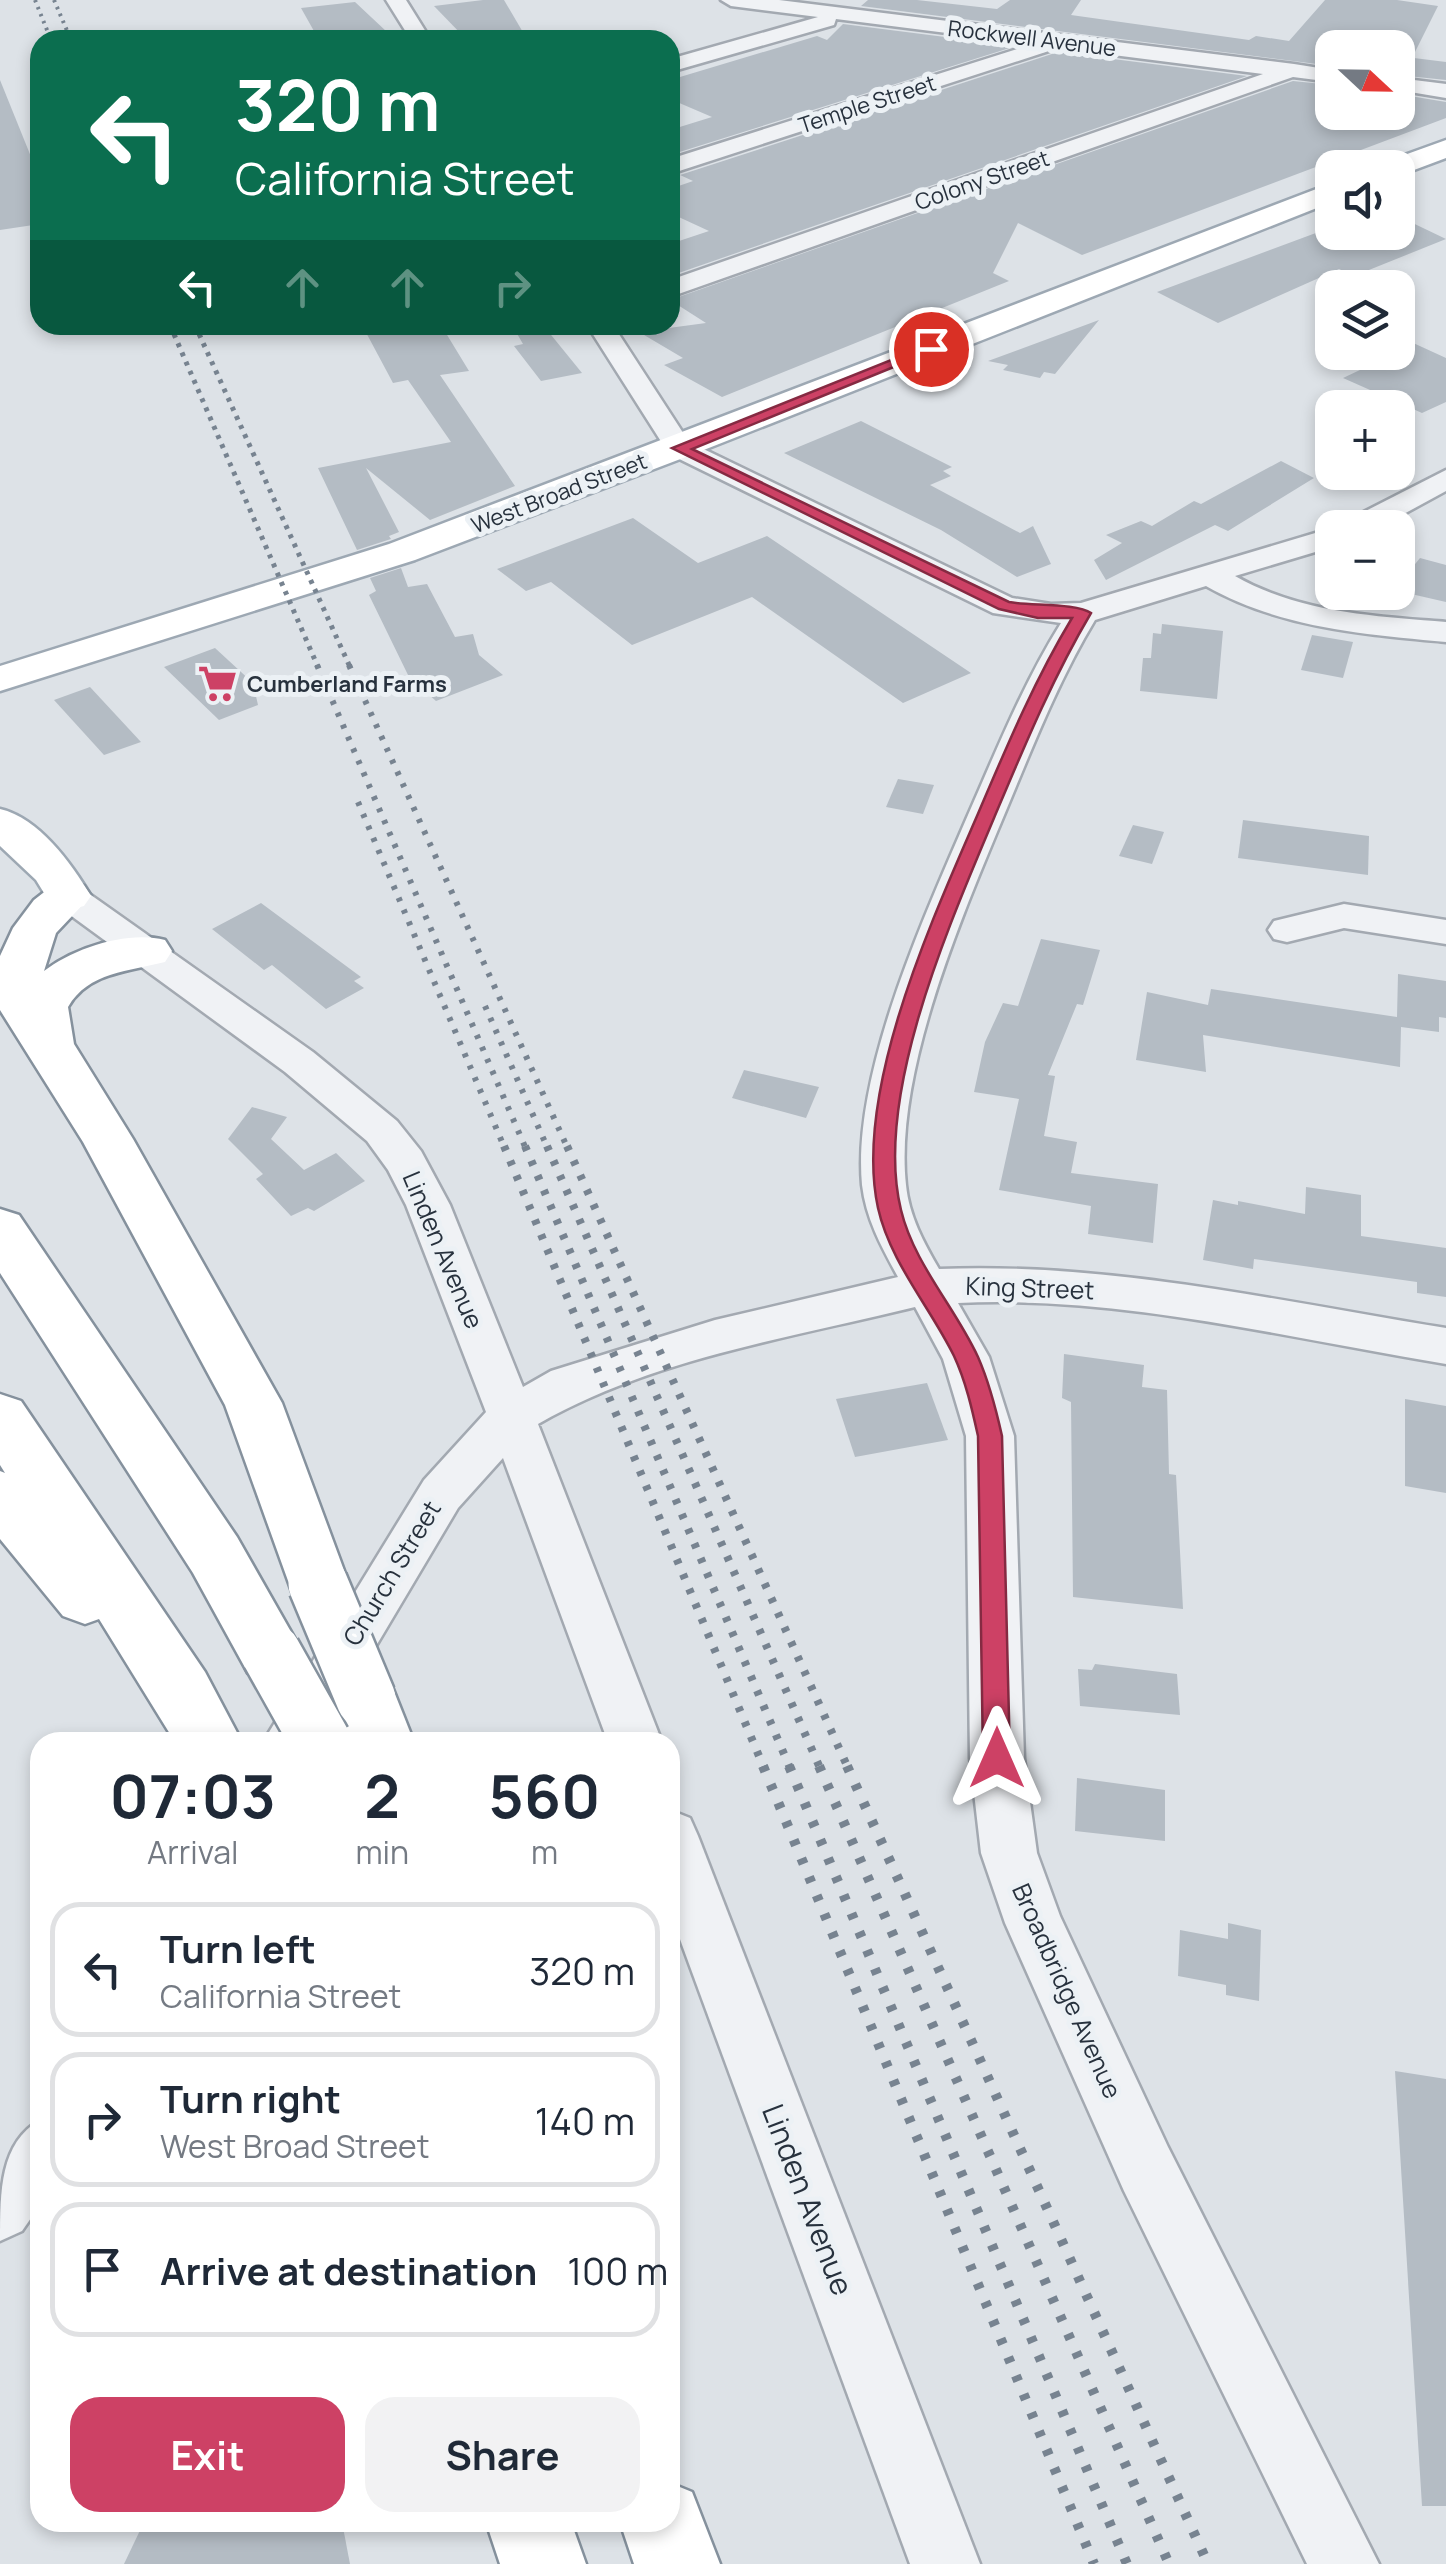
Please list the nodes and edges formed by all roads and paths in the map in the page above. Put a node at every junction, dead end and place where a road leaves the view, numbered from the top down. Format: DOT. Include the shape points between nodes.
graph roads {
  1 [pos="396,0"];
  2 [pos="731,0"];
  3 [pos="847,15"];
  4 [pos="415,30"];
  5 [pos="1064,41"];
  6 [pos="680,63"];
  7 [pos="1294,70"];
  8 [pos="1315,73"];
  9 [pos="1415,86"];
  10 [pos="1446,91"];
  11 [pos="1446,148"];
  12 [pos="1415,160"];
  13 [pos="680,163"];
  14 [pos="1315,199"];
  15 [pos="680,285"];
  16 [pos="607,335"];
  17 [pos="680,448"];
  18 [pos="1446,479"];
  19 [pos="1389,510"];
  20 [pos="1315,542"];
  21 [pos="1210,576"];
  22 [pos="1083,613"];
  23 [pos="1446,632"];
  24 [pos="0,679"];
  25 [pos="0,822"];
  26 [pos="0,862"];
  27 [pos="68,896"];
  28 [pos="1287,930"];
  29 [pos="1446,932"];
  30 [pos="148,951"];
  31 [pos="50,1044"];
  32 [pos="0,1229"];
  33 [pos="927,1286"];
  34 [pos="1446,1346"];
  35 [pos="511,1416"];
  36 [pos="0,1417"];
  37 [pos="0,1496"];
  38 [pos="374,1721"];
  39 [pos="200,1732"];
  40 [pos="203,1732"];
  41 [pos="295,1732"];
  42 [pos="314,1732"];
  43 [pos="631,1732"];
  44 [pos="680,1862"];
  45 [pos="30,2165"];
  46 [pos="0,2209"];
  47 [pos="531,2532"];
  48 [pos="666,2532"];
  49 [pos="542,2564"];
  50 [pos="677,2564"];
  51 [pos="945,2564"];
  52 [pos="1344,2564"];
  1 -- 4 [label="street"];
  2 -- 3 [label="street, Rockwell Avenue"];
  3 -- 5 [label="street, Rockwell Avenue"];
  3 -- 6 [label="street"];
  5 -- 7 [label="street, Rockwell Avenue"];
  5 -- 13 [label="street, Temple Street"];
  7 -- 8 [label="street, Rockwell Avenue"];
  7 -- 15 [label="street, Colony Street"];
  9 -- 10 [label="street"];
  11 -- 12 [label="main road"];
  14 -- 17 [label="main road, West Broad Street"];
  16 -- 17 [label="street"];
  17 -- 22 [label="street" via="1004,606"];
  17 -- 24 [label="main road, West Broad Street" via="402,552"];
  18 -- 19 [label="street"];
  20 -- 21 [label="street"];
  21 -- 22 [label="street"];
  21 -- 23 [label="street" via="1278,610"];
  22 -- 33 [label="street, Broadbridge Avenue" via="1046,674 941,922 892,1080 884,1184 899,1239"];
  25 -- 27 [label="main road, Linden Avenue" via="54,872"];
  26 -- 27 [label="main road, Linden Avenue"];
  27 -- 30 [label="street, Linden Avenue"];
  27 -- 31 [label="main road" via="36,921 11,987 23,1024"];
  28 -- 29 [label="street" via="1344,916"];
  30 -- 31 [label="main road" via="86,965 59,984 44,1007"];
  30 -- 35 [label="street, Linden Avenue" via="299,1062 395,1146 428,1204"];
  31 -- 38 [label="main road, bridge" via="254,1404"];
  32 -- 42 [label="main road, bridge" via="204,1538"];
  33 -- 34 [label="street, King Street" via="1090,1288"];
  33 -- 35 [label="street, King Street" via="715,1338 568,1384"];
  33 -- 52 [label="street, Broadbridge Avenue" via="966,1356 990,1436 1000,1806 1020,1888 1146,2169"];
  35 -- 41 [label="street, Church Street" via="441,1494"];
  35 -- 43 [label="street, Linden Avenue"];
  36 -- 40 [label="main road"];
  37 -- 39 [label="main road"];
  44 -- 51 [label="street, Linden Avenue"];
  45 -- 46 [label="street"];
  47 -- 49 [label="main road"];
  48 -- 50 [label="main road"];
}
